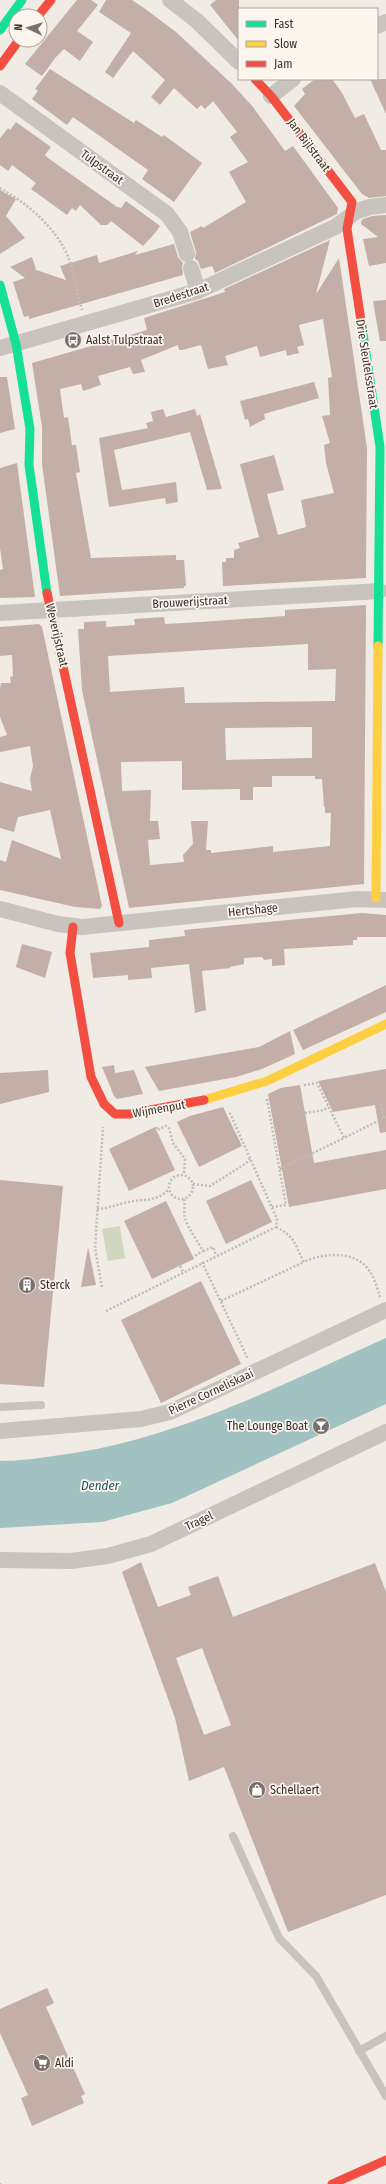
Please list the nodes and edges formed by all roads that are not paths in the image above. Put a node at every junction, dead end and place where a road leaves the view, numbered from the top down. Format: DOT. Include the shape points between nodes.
graph roads {
  1 [pos="22,0"];
  2 [pos="51,0"];
  3 [pos="170,0"];
  4 [pos="44,8"];
  5 [pos="0,30"];
  6 [pos="13,48"];
  7 [pos="238,61"];
  8 [pos="0,66"];
  9 [pos="256,80"];
  10 [pos="292,80"];
  11 [pos="0,93"];
  12 [pos="271,96"];
  13 [pos="386,205"];
  14 [pos="351,215"];
  15 [pos="0,285"];
  16 [pos="198,291"];
  17 [pos="16,344"];
  18 [pos="0,348"];
  19 [pos="380,591"];
  20 [pos="50,610"];
  21 [pos="0,613"];
  22 [pos="381,899"];
  23 [pos="0,908"];
  24 [pos="119,923"];
  25 [pos="73,927"];
  26 [pos="386,1024"];
  27 [pos="386,1310"];
  28 [pos="41,1405"];
  29 [pos="0,1407"];
  30 [pos="0,1431"];
  31 [pos="386,1432"];
  32 [pos="0,1560"];
  33 [pos="233,1836"];
  34 [pos="386,2036"];
  35 [pos="360,2051"];
  36 [pos="386,2096"];
  37 [pos="386,2160"];
  38 [pos="332,2184"];
  1 -- 5 [label="street"];
  2 -- 4 [label="street"];
  3 -- 7 [label="street" via="197,21"];
  6 -- 8 [label="street"];
  9 -- 12 [label="street, Jan Bijlstraat"];
  10 -- 12 [label="street"];
  11 -- 16 [label="street, Tulpstraat" via="167,214 180,232"];
  12 -- 14 [label="street, Jan Bijlstraat" via="352,202"];
  13 -- 14 [label="street, Bredestraat" via="370,207"];
  14 -- 16 [label="street, Bredestraat" via="334,227"];
  14 -- 19 [label="street, Drie Sleutelsstraat" via="347,229 380,447"];
  15 -- 17 [label="street, Weverijstraat"];
  16 -- 17 [label="street, Bredestraat"];
  17 -- 18 [label="street, Bredestraat"];
  17 -- 20 [label="street, Weverijstraat" via="30,429 29,465"];
  19 -- 20 [label="street, Brouwerijstraat"];
  19 -- 22 [label="street, Drie Sleutelsstraat"];
  20 -- 21 [label="street, Brouwerijstraat"];
  20 -- 24 [label="street, Weverijstraat"];
  22 -- 24 [label="street, Hertshage"];
  23 -- 25 [label="street, Hertshage"];
  24 -- 25 [label="street, Hertshage"];
  25 -- 26 [label="street, Wijmenput" via="70,953 91,1077 108,1110 115,1114 124,1115 196,1102 264,1082"];
  27 -- 30 [label="street, Pierre Corneliskaai" via="170,1412 141,1419"];
  28 -- 29 [label="lane"];
  31 -- 32 [label="street, Tragel" via="151,1544 108,1556 71,1561"];
  33 -- 35 [label="lane" via="279,1938 316,1976"];
  34 -- 35 [label="lane"];
  35 -- 36 [label="lane"];
  37 -- 38 [label="street"];
}
